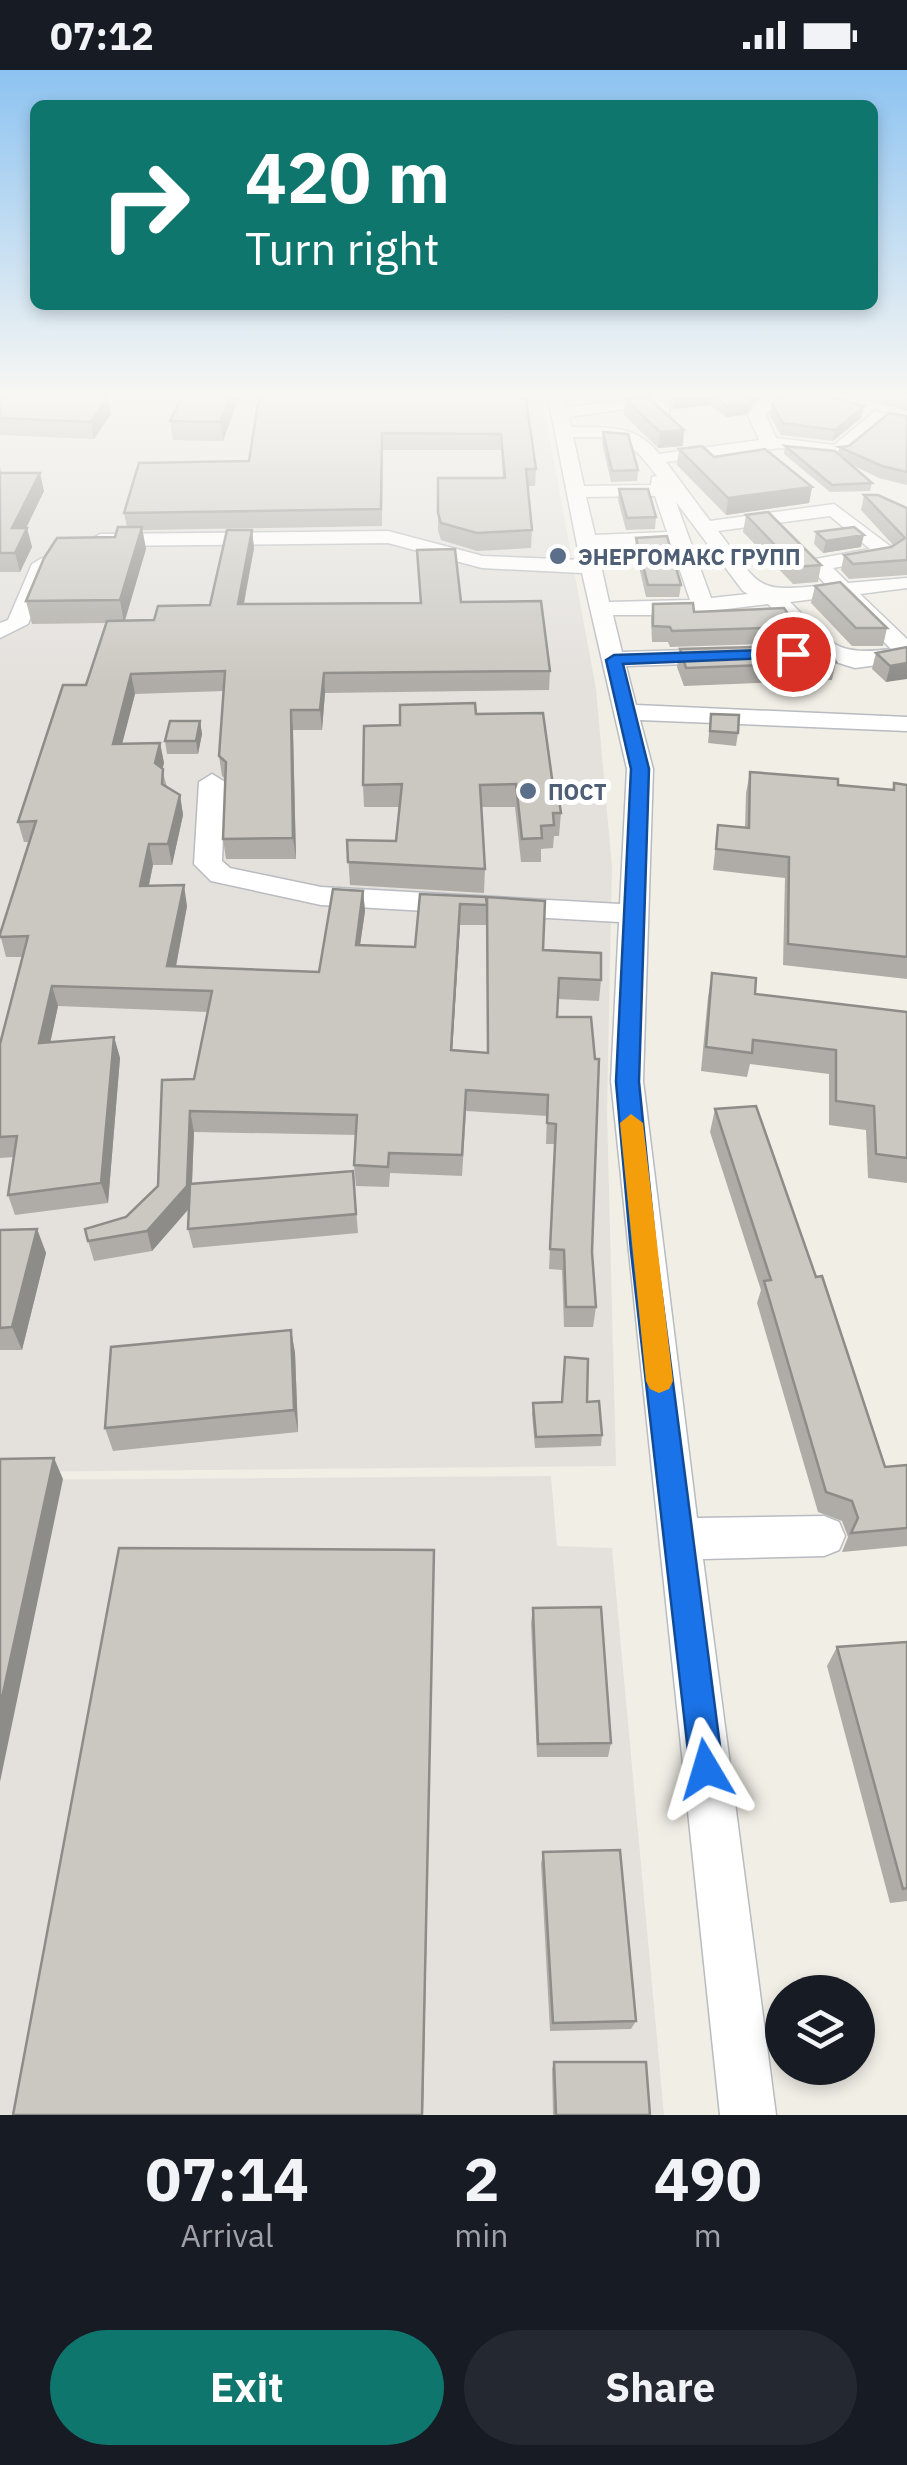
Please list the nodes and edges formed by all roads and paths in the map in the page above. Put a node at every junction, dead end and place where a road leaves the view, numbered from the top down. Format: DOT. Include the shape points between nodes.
graph roads {
  1 [pos="576,492"];
  2 [pos="665,492"];
  3 [pos="675,492"];
  4 [pos="860,500"];
  5 [pos="823,501"];
  6 [pos="772,519"];
  7 [pos="706,526"];
  8 [pos="679,538"];
  9 [pos="82,540"];
  10 [pos="58,544"];
  11 [pos="805,553"];
  12 [pos="589,554"];
  13 [pos="837,588"];
  14 [pos="772,596"];
  15 [pos="702,604"];
  16 [pos="907,608"];
  17 [pos="600,610"];
  18 [pos="0,631"];
  19 [pos="828,652"];
  20 [pos="907,653"];
  21 [pos="614,660"];
  22 [pos="627,712"];
  23 [pos="907,724"];
  24 [pos="212,782"];
  25 [pos="634,914"];
  26 [pos="824,1536"];
  27 [pos="678,1538"];
  28 [pos="748,2115"];
  1 -- 12 [label="street"];
  2 -- 8 [label="street"];
  3 -- 7 [label="street"];
  4 -- 5 [label="street"];
  5 -- 6 [label="street"];
  5 -- 11 [label="street" via="887,552"];
  6 -- 7 [label="street"];
  6 -- 11 [label="street"];
  7 -- 14 [label="street" via="750,587"];
  8 -- 12 [label="street"];
  8 -- 15 [label="street"];
  9 -- 12 [label="street" via="388,537 482,562"];
  10 -- 18 [label="street" via="45,556 17,624"];
  11 -- 13 [label="street"];
  12 -- 17 [label="street"];
  13 -- 14 [label="street"];
  13 -- 16 [label="street" via="891,583"];
  13 -- 20 [label="street"];
  14 -- 15 [label="street"];
  14 -- 19 [label="street"];
  15 -- 17 [label="street"];
  17 -- 21 [label="street"];
  19 -- 20 [label="street" via="854,661"];
  19 -- 21 [label="street"];
  21 -- 22 [label="street"];
  22 -- 23 [label="street"];
  22 -- 25 [label="street" via="640,769"];
  24 -- 25 [label="street" via="208,864 220,875 320,896"];
  25 -- 27 [label="street" via="627,1082"];
  26 -- 27 [label="street"];
  27 -- 28 [label="street"];
}
